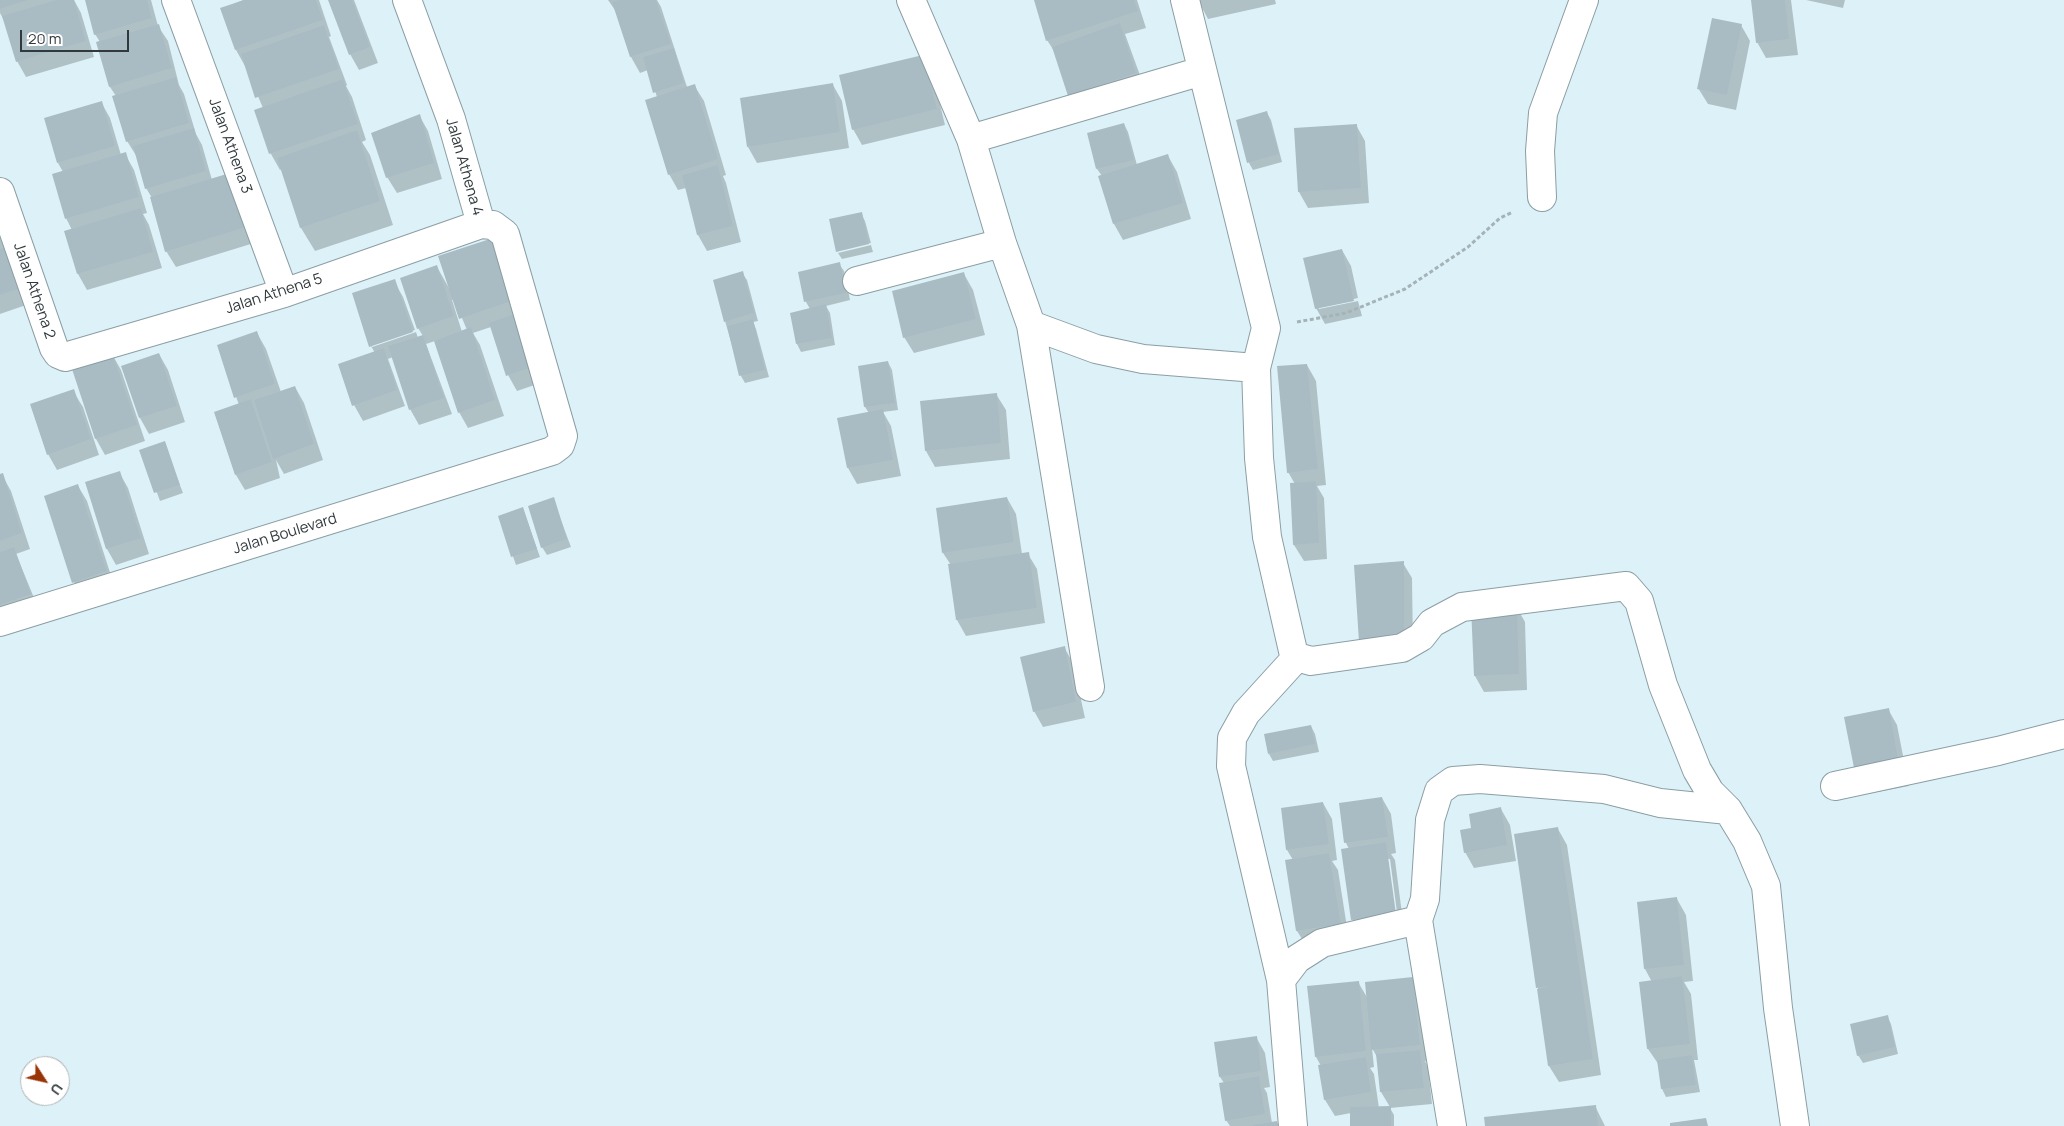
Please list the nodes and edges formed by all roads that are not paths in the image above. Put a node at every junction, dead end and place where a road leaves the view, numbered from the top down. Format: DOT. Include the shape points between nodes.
graph roads {
  1 [pos="176,0"];
  2 [pos="407,0"];
  3 [pos="911,0"];
  4 [pos="1185,0"];
  5 [pos="1584,0"];
  6 [pos="1202,71"];
  7 [pos="971,139"];
  8 [pos="0,192"];
  9 [pos="1542,197"];
  10 [pos="481,224"];
  11 [pos="1002,243"];
  12 [pos="857,281"];
  13 [pos="284,292"];
  14 [pos="1031,326"];
  15 [pos="65,357"];
  16 [pos="1256,368"];
  17 [pos="563,436"];
  18 [pos="0,622"];
  19 [pos="1297,657"];
  20 [pos="1090,687"];
  21 [pos="2064,734"];
  22 [pos="1836,786"];
  23 [pos="1728,810"];
  24 [pos="1418,920"];
  25 [pos="1281,980"];
  26 [pos="1293,1126"];
  27 [pos="1452,1126"];
  28 [pos="1795,1126"];
  1 -- 13 [label="street, Jalan Athena 3"];
  2 -- 10 [label="street, Jalan Athena 4" via="451,119"];
  3 -- 7 [label="street"];
  4 -- 6 [label="street"];
  5 -- 9 [label="street" via="1543,113 1540,151"];
  6 -- 7 [label="street"];
  6 -- 16 [label="street" via="1266,328"];
  7 -- 11 [label="street"];
  8 -- 15 [label="street, Jalan Athena 2" via="54,348"];
  10 -- 13 [label="street, Jalan Athena 5"];
  10 -- 17 [label="street, Jalan Athena 4" via="493,225 505,234"];
  11 -- 12 [label="street"];
  11 -- 14 [label="street"];
  13 -- 15 [label="street, Jalan Athena 5"];
  14 -- 16 [label="street" via="1096,349 1143,359"];
  14 -- 20 [label="street"];
  16 -- 19 [label="street" via="1268,537"];
  17 -- 18 [label="street, Jalan Boulevard" via="560,445 552,452"];
  19 -- 23 [label="street" via="1311,661 1402,648 1420,637 1432,623 1462,607 1626,586 1639,601 1663,685 1697,770 1710,792"];
  19 -- 25 [label="street" via="1246,713 1232,738 1231,766"];
  21 -- 22 [label="street"];
  23 -- 24 [label="street" via="1660,803 1604,789 1480,778 1453,781 1439,791 1430,820 1425,899"];
  23 -- 28 [label="street" via="1747,841 1766,886 1778,1008"];
  24 -- 25 [label="street" via="1322,943 1297,959"];
  24 -- 27 [label="street"];
  25 -- 26 [label="street"];
}
